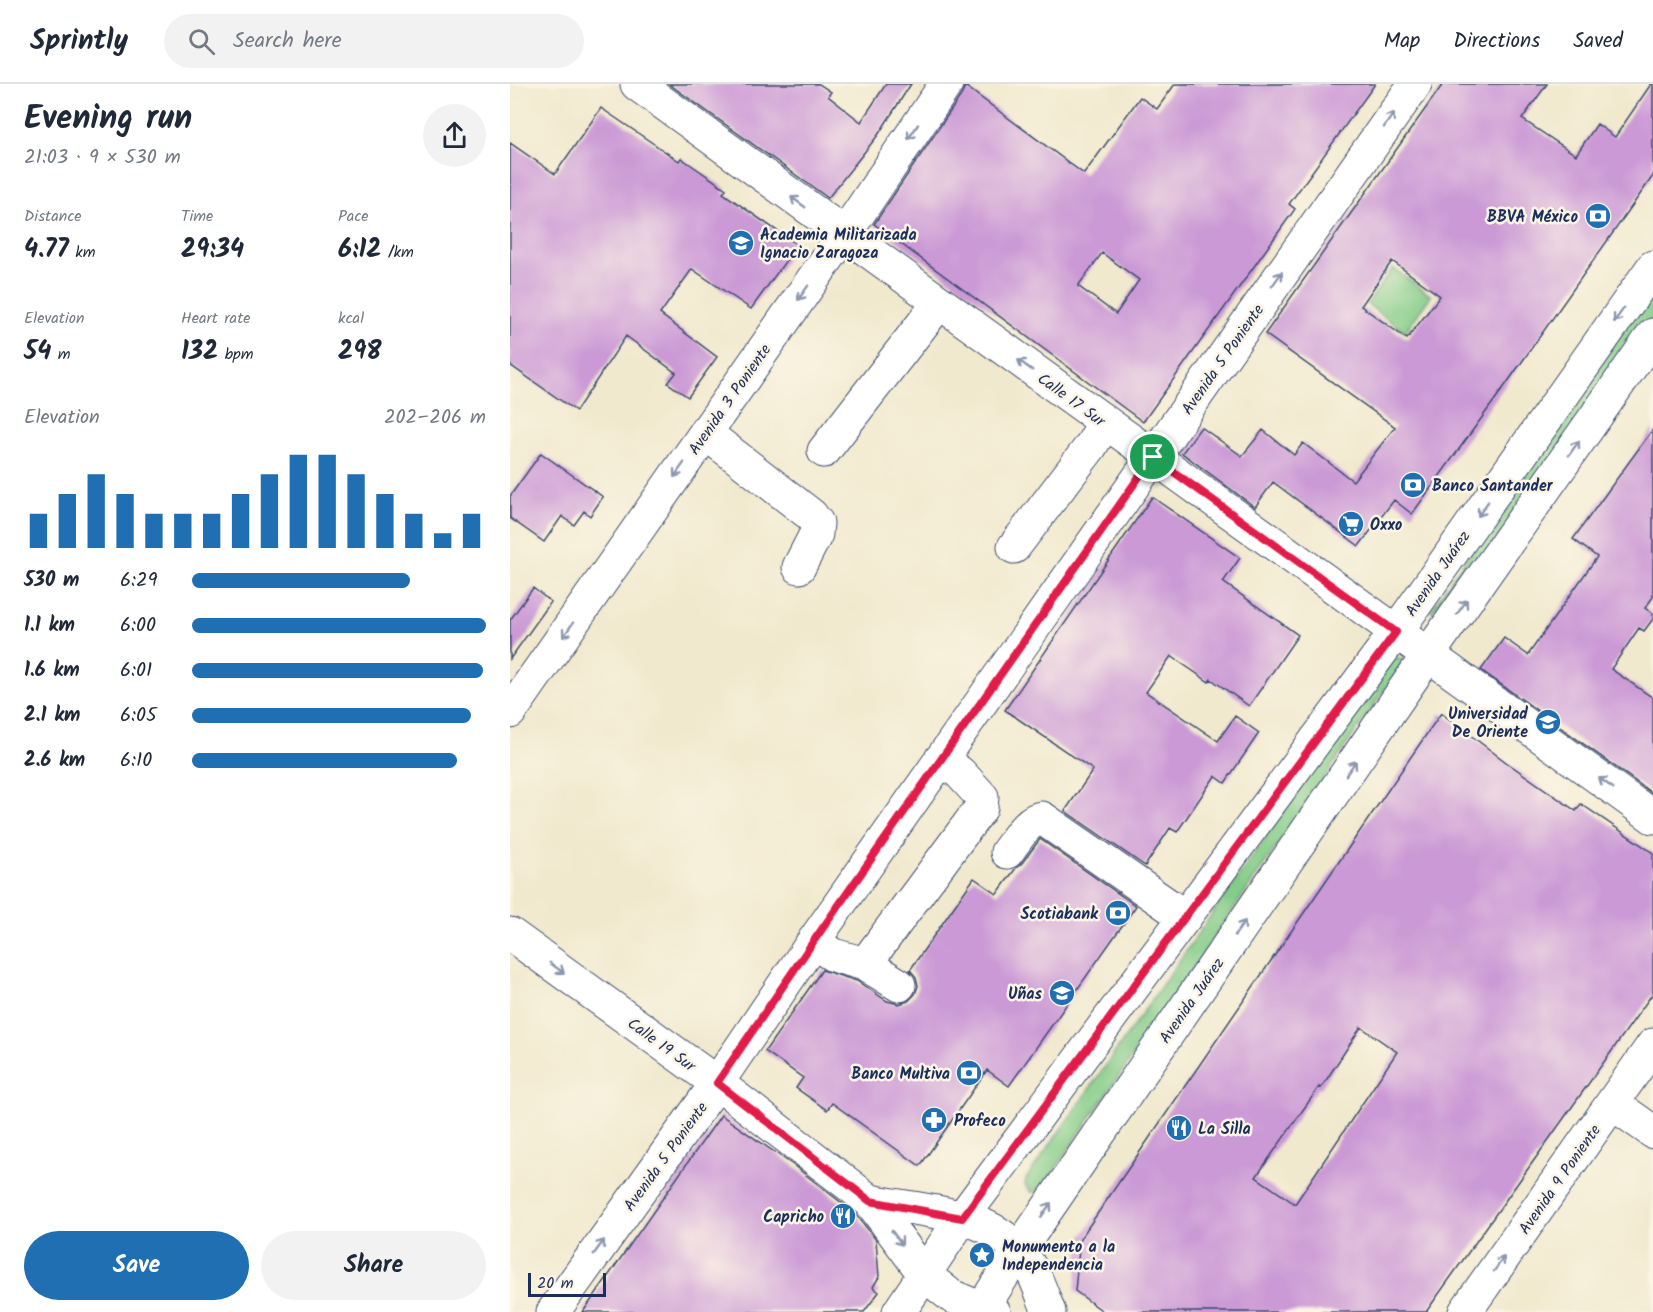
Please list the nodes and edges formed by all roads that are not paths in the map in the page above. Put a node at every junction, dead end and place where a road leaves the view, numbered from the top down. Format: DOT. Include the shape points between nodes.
graph roads {
  1 [pos="637,84"];
  2 [pos="946,84"];
  3 [pos="1415,84"];
  4 [pos="844,235"];
  5 [pos="1653,267"];
  6 [pos="939,303"];
  7 [pos="1653,335"];
  8 [pos="1105,423"];
  9 [pos="706,431"];
  10 [pos="824,451"];
  11 [pos="1153,457"];
  12 [pos="1014,547"];
  13 [pos="799,567"];
  14 [pos="1396,632"];
  15 [pos="1428,655"];
  16 [pos="510,712"];
  17 [pos="941,759"];
  18 [pos="1653,818"];
  19 [pos="1007,852"];
  20 [pos="1185,917"];
  21 [pos="510,934"];
  22 [pos="813,942"];
  23 [pos="865,964"];
  24 [pos="899,985"];
  25 [pos="1653,1045"];
  26 [pos="717,1083"];
  27 [pos="1612,1103"];
  28 [pos="1653,1132"];
  29 [pos="870,1201"];
  30 [pos="962,1218"];
  31 [pos="1018,1250"];
  32 [pos="925,1275"];
  33 [pos="1479,1307"];
  34 [pos="985,1311"];
  35 [pos="553,1312"];
  36 [pos="899,1312"];
  37 [pos="1049,1312"];
  4 -- 1 [label="street, Calle 17 Sur, one-way"];
  2 -- 4 [label="street, Avenida 3 Poniente, one-way"];
  11 -- 3 [label="street, Avenida 5 Poniente, one-way"];
  4 -- 6 [label="street, Calle 17 Sur"];
  4 -- 9 [label="street, Avenida 3 Poniente, one-way"];
  5 -- 14 [label="street, Avenida Juárez, one-way"];
  8 -- 6 [label="street, Calle 17 Sur, one-way"];
  6 -- 10 [label="street"];
  15 -- 7 [label="street, Avenida Juárez, one-way"];
  8 -- 11 [label="street, Calle 17 Sur"];
  8 -- 12 [label="street"];
  9 -- 13 [label="street" via="817,523 816,534"];
  9 -- 16 [label="street, Avenida 3 Poniente, one-way"];
  11 -- 14 [label="street, Calle 17 Sur"];
  11 -- 17 [label="street, Avenida 5 Poniente"];
  14 -- 15 [label="street, Calle 17 Sur"];
  14 -- 20 [label="street, Avenida Juárez"];
  18 -- 15 [label="street, Calle 17 Sur, one-way"];
  31 -- 15 [label="street, Avenida Juárez, one-way"];
  17 -- 22 [label="street, Avenida 5 Poniente"];
  17 -- 23 [label="street" via="982,797 981,808"];
  19 -- 20 [label="street" via="1035,818 1042,818"];
  20 -- 30 [label="street, Avenida Juárez"];
  21 -- 26 [label="street, Calle 19 Sur, one-way"];
  22 -- 23 [label="street" via="833,955"];
  22 -- 26 [label="street, Avenida 5 Poniente"];
  23 -- 24 [label="street"];
  25 -- 27 [label="street, Avenida 9 Poniente"];
  26 -- 29 [label="street, Calle 19 Sur"];
  35 -- 26 [label="street, Avenida 5 Poniente, one-way"];
  27 -- 28 [label="street"];
  33 -- 27 [label="street, Avenida 9 Poniente, one-way"];
  29 -- 30 [label="street, Calle 19 Sur"];
  29 -- 32 [label="street, Calle 19 Sur, one-way"];
  30 -- 31 [label="street, Calle 19 Sur" via="997,1231"];
  30 -- 32 [label="street, Avenida Juárez"];
  31 -- 34 [label="street, Avenida Juárez"];
  31 -- 37 [label="street, Calle 19 Sur"];
  32 -- 34 [label="street, Calle 19 Sur" via="951,1296"];
  32 -- 36 [label="street, Avenida Juárez"];
}
